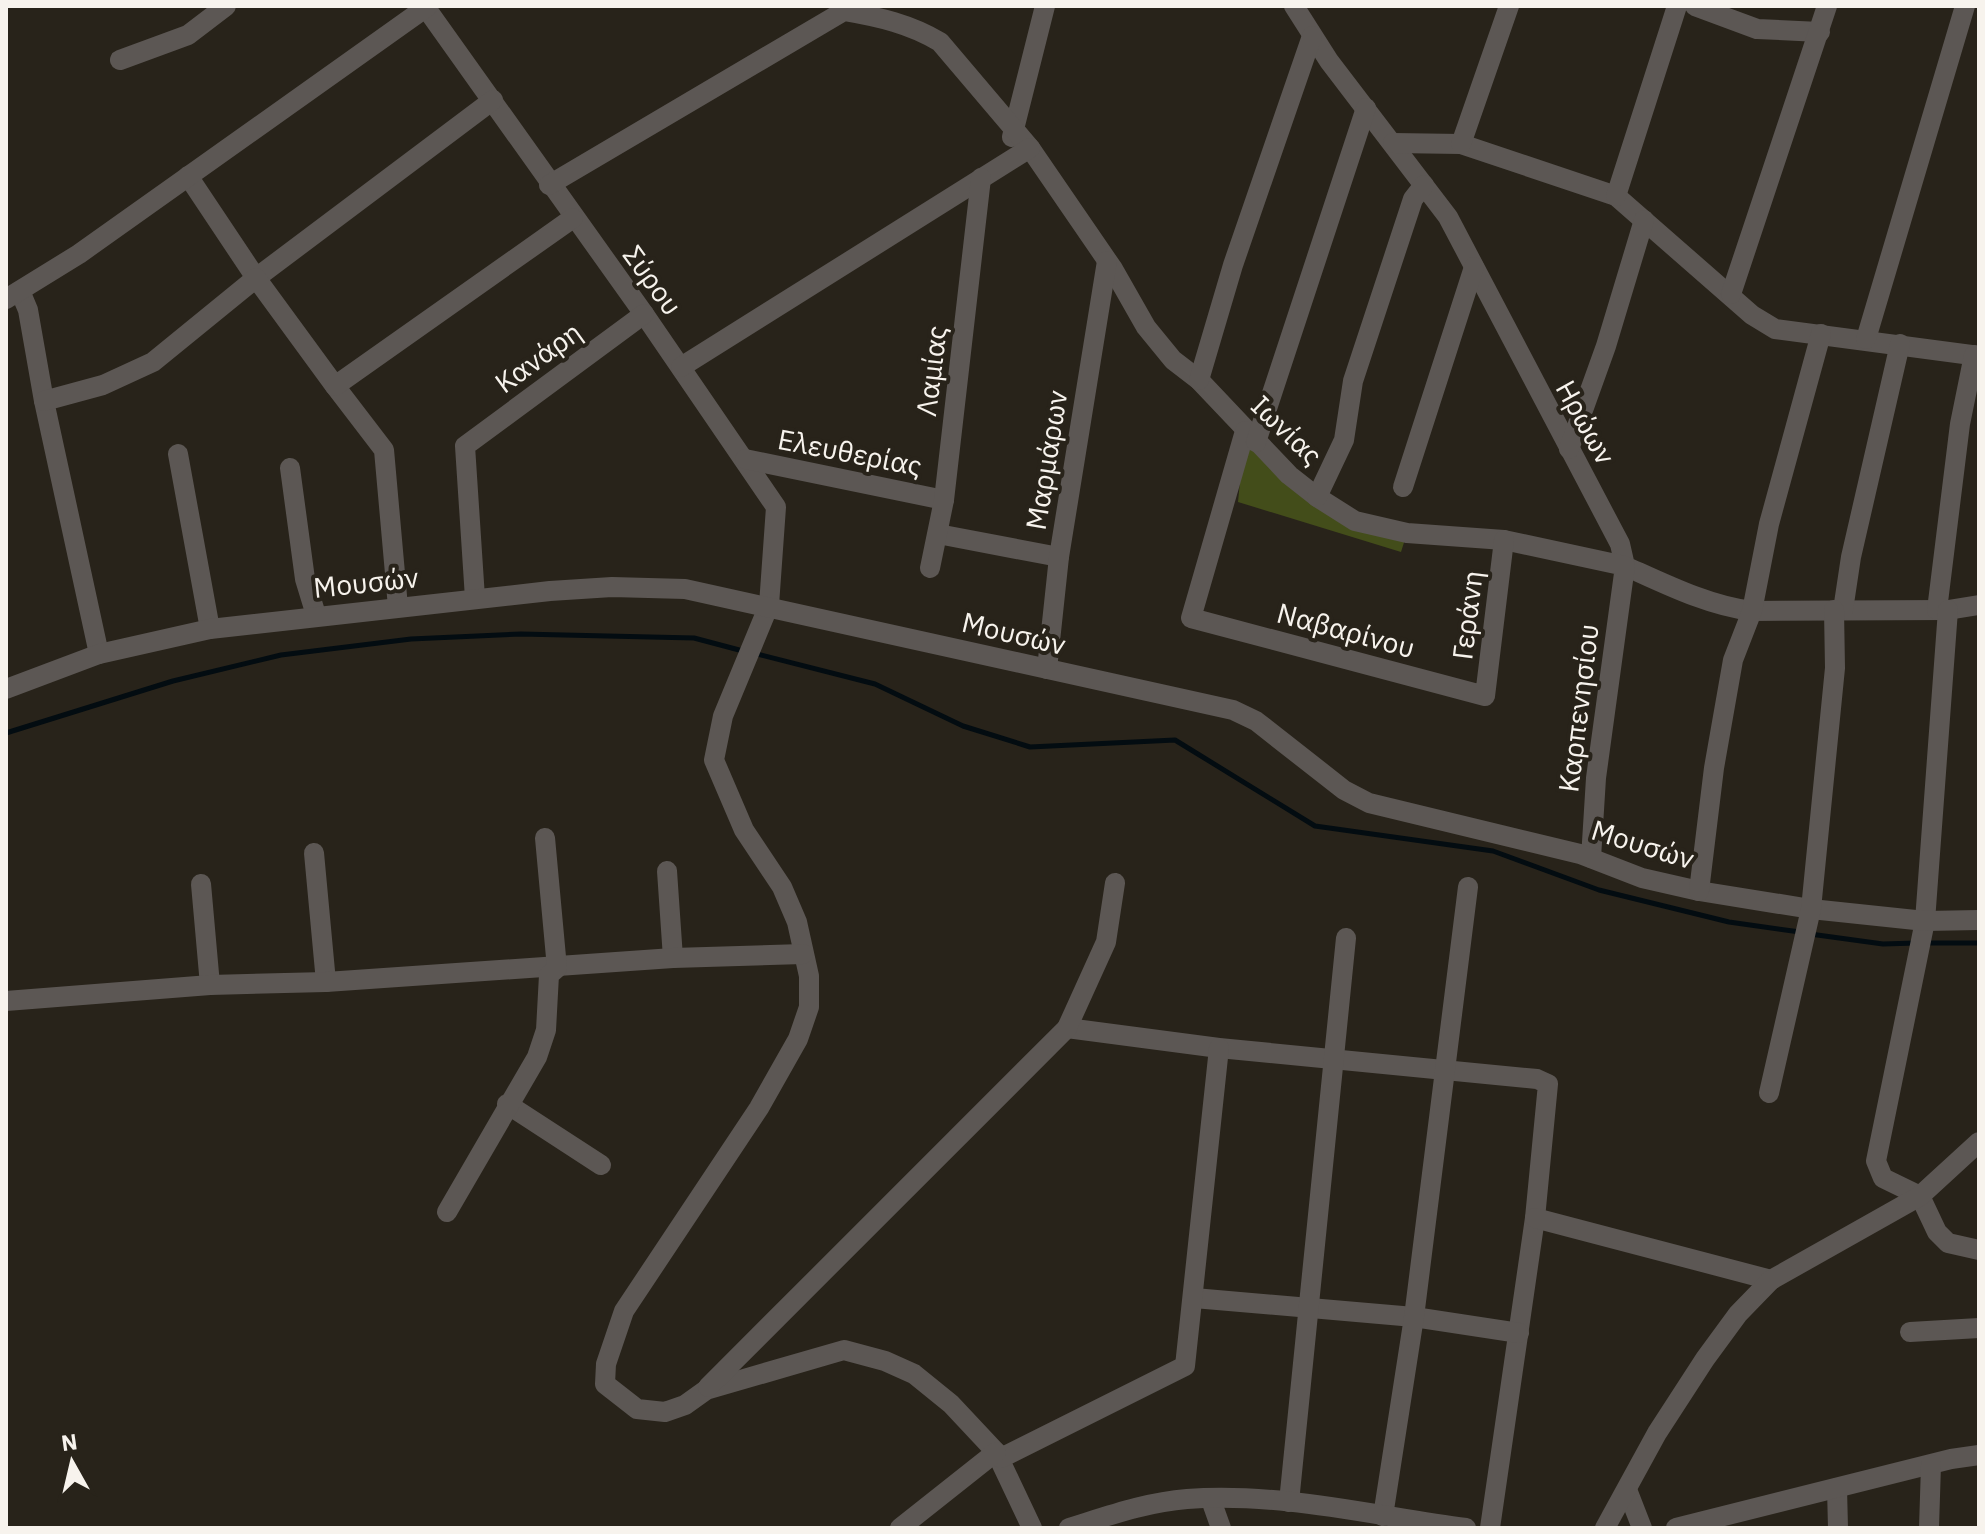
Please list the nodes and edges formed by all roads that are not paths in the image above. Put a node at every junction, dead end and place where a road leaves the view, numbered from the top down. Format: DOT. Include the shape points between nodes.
graph roads {
  1 [pos="226,6"];
  2 [pos="1045,6"];
  3 [pos="1294,6"];
  4 [pos="1509,6"];
  5 [pos="1677,6"];
  6 [pos="1695,6"];
  7 [pos="1827,6"];
  8 [pos="1965,6"];
  9 [pos="427,7"];
  10 [pos="842,9"];
  11 [pos="1820,32"];
  12 [pos="1312,36"];
  13 [pos="120,60"];
  14 [pos="493,100"];
  15 [pos="1366,108"];
  16 [pos="1013,127"];
  17 [pos="1393,143"];
  18 [pos="1461,144"];
  19 [pos="1030,148"];
  20 [pos="1009,161"];
  21 [pos="188,176"];
  22 [pos="981,178"];
  23 [pos="549,185"];
  24 [pos="1424,185"];
  25 [pos="1616,196"];
  26 [pos="573,218"];
  27 [pos="1644,220"];
  28 [pos="1107,261"];
  29 [pos="1474,267"];
  30 [pos="256,278"];
  31 [pos="1731,294"];
  32 [pos="13,295"];
  33 [pos="644,314"];
  34 [pos="1821,334"];
  35 [pos="1866,339"];
  36 [pos="1900,344"];
  37 [pos="1976,355"];
  38 [pos="681,367"];
  39 [pos="1199,380"];
  40 [pos="335,386"];
  41 [pos="44,401"];
  42 [pos="1251,437"];
  43 [pos="1569,449"];
  44 [pos="178,454"];
  45 [pos="745,459"];
  46 [pos="290,468"];
  47 [pos="1403,487"];
  48 [pos="1317,497"];
  49 [pos="944,500"];
  50 [pos="938,534"];
  51 [pos="1504,540"];
  52 [pos="1059,557"];
  53 [pos="1625,566"];
  54 [pos="930,568"];
  55 [pos="475,598"];
  56 [pos="769,605"];
  57 [pos="1979,605"];
  58 [pos="398,607"];
  59 [pos="1838,610"];
  60 [pos="1942,610"];
  61 [pos="1752,611"];
  62 [pos="316,615"];
  63 [pos="210,629"];
  64 [pos="99,654"];
  65 [pos="1047,669"];
  66 [pos="7,684"];
  67 [pos="1485,696"];
  68 [pos="545,838"];
  69 [pos="314,853"];
  70 [pos="1591,858"];
  71 [pos="667,871"];
  72 [pos="1115,883"];
  73 [pos="201,884"];
  74 [pos="1468,887"];
  75 [pos="1699,891"];
  76 [pos="1811,909"];
  77 [pos="1979,920"];
  78 [pos="1925,921"];
  79 [pos="1346,938"];
  80 [pos="803,954"];
  81 [pos="673,958"];
  82 [pos="557,968"];
  83 [pos="326,982"];
  84 [pos="210,985"];
  85 [pos="6,1001"];
  86 [pos="1067,1028"];
  87 [pos="1219,1048"];
  88 [pos="1334,1060"];
  89 [pos="1445,1069"];
  90 [pos="1769,1093"];
  91 [pos="507,1104"];
  92 [pos="1979,1142"];
  93 [pos="601,1165"];
  94 [pos="1920,1196"];
  95 [pos="447,1212"];
  96 [pos="1535,1218"];
  97 [pos="1979,1250"];
  98 [pos="1771,1280"];
  99 [pos="1194,1298"];
  100 [pos="1310,1307"];
  101 [pos="1414,1317"];
  102 [pos="1979,1328"];
  103 [pos="1910,1332"];
  104 [pos="1519,1333"];
  105 [pos="706,1390"];
  106 [pos="998,1455"];
  107 [pos="1979,1455"];
  108 [pos="1931,1465"];
  109 [pos="1837,1488"];
  110 [pos="1628,1492"];
  111 [pos="1211,1500"];
  112 [pos="1289,1502"];
  113 [pos="1383,1516"];
  114 [pos="900,1528"];
  115 [pos="1032,1528"];
  116 [pos="1069,1528"];
  117 [pos="1221,1528"];
  118 [pos="1466,1528"];
  119 [pos="1490,1528"];
  120 [pos="1605,1528"];
  121 [pos="1642,1528"];
  122 [pos="1676,1528"];
  123 [pos="1838,1528"];
  124 [pos="1929,1528"];
  1 -- 13 [label="street" via="188,35"];
  2 -- 16 [label="street"];
  3 -- 12 [label="street, Ηρώων"];
  4 -- 18 [label="street"];
  5 -- 25 [label="street"];
  6 -- 11 [label="street" via="1757,29"];
  7 -- 11 [label="street"];
  8 -- 35 [label="street"];
  9 -- 14 [label="street, Σύρου"];
  9 -- 21 [label="street"];
  10 -- 16 [label="street, Ιωνίας" via="887,19 940,42"];
  10 -- 23 [label="street"];
  11 -- 31 [label="street"];
  12 -- 15 [label="street, Ηρώων"];
  12 -- 39 [label="street"];
  14 -- 23 [label="street, Σύρου"];
  14 -- 30 [label="street"];
  15 -- 17 [label="street, Ηρώων"];
  15 -- 42 [label="street"];
  16 -- 19 [label="street, Ιωνίας"];
  16 -- 20 [label="street"];
  17 -- 18 [label="street"];
  17 -- 24 [label="street, Ηρώων"];
  18 -- 25 [label="street"];
  19 -- 20 [label="street"];
  19 -- 28 [label="street, Ιωνίας"];
  20 -- 22 [label="street"];
  21 -- 30 [label="street"];
  21 -- 32 [label="street"];
  22 -- 38 [label="street"];
  22 -- 49 [label="street, Λαμίας"];
  23 -- 26 [label="street, Σύρου"];
  24 -- 29 [label="street, Ηρώων"];
  24 -- 48 [label="street" via="1413,199 1353,381 1344,440"];
  25 -- 27 [label="street"];
  26 -- 33 [label="street, Σύρου"];
  26 -- 40 [label="street"];
  27 -- 31 [label="street"];
  27 -- 43 [label="street"];
  28 -- 39 [label="street, Ιωνίας" via="1146,327 1173,360"];
  28 -- 52 [label="street, Μαρμάρων"];
  29 -- 43 [label="street, Ηρώων"];
  29 -- 47 [label="street"];
  30 -- 40 [label="street"];
  30 -- 41 [label="street" via="153,362 103,385"];
  31 -- 34 [label="street" via="1775,329"];
  32 -- 41 [label="street" via="28,310"];
  33 -- 38 [label="street, Σύρου"];
  33 -- 55 [label="street, Κανάρη" via="465,446"];
  34 -- 35 [label="street"];
  34 -- 61 [label="street" via="1769,524"];
  35 -- 36 [label="street"];
  36 -- 37 [label="street"];
  36 -- 59 [label="street"];
  37 -- 60 [label="street" via="1960,424"];
  38 -- 45 [label="street, Σύρου"];
  39 -- 42 [label="street, Ιωνίας"];
  40 -- 58 [label="street" via="384,450"];
  41 -- 64 [label="street"];
  42 -- 48 [label="street, Ιωνίας"];
  42 -- 67 [label="street, Ναβαρίνου" via="1191,618"];
  43 -- 53 [label="street, Ηρώων" via="1620,544"];
  44 -- 63 [label="street"];
  45 -- 49 [label="street, Ελευθερίας"];
  45 -- 56 [label="street, Σύρου" via="776,507"];
  46 -- 62 [label="street" via="305,579"];
  48 -- 51 [label="street, Ιωνίας" via="1355,521 1407,533"];
  49 -- 50 [label="street, Λαμίας"];
  50 -- 52 [label="street"];
  50 -- 54 [label="street, Λαμίας"];
  51 -- 53 [label="street, Ιωνίας"];
  51 -- 67 [label="street, Γεράνη"];
  52 -- 65 [label="street, Μαρμάρων"];
  53 -- 61 [label="street"];
  53 -- 70 [label="street, Καρπενησίου" via="1596,778"];
  55 -- 56 [label="street, Μουσών" via="656,588"];
  55 -- 58 [label="street, Μουσών"];
  56 -- 65 [label="street, Μουσών"];
  56 -- 80 [label="street, Σύρου" via="723,716 714,760 744,830 782,887"];
  57 -- 60 [label="street"];
  58 -- 62 [label="street, Μουσών"];
  59 -- 60 [label="street"];
  59 -- 61 [label="street"];
  59 -- 76 [label="street"];
  60 -- 78 [label="street"];
  61 -- 75 [label="street" via="1733,660"];
  62 -- 63 [label="street, Μουσών"];
  63 -- 64 [label="street, Μουσών"];
  64 -- 66 [label="street, Μουσών"];
  65 -- 70 [label="street, Μουσών" via="1233,710 1369,803"];
  68 -- 82 [label="street"];
  69 -- 83 [label="street"];
  70 -- 75 [label="street, Μουσών" via="1642,878"];
  71 -- 81 [label="street"];
  72 -- 86 [label="street" via="1106,942"];
  73 -- 84 [label="street"];
  74 -- 89 [label="street"];
  75 -- 76 [label="street, Μουσών"];
  76 -- 78 [label="street, Μουσών"];
  76 -- 90 [label="street"];
  77 -- 78 [label="street, Μουσών"];
  78 -- 94 [label="street" via="1876,1161 1890,1184"];
  79 -- 88 [label="street"];
  80 -- 81 [label="street"];
  80 -- 105 [label="street, Σύρου" via="811,988 798,1039 759,1108 624,1311 606,1364 605,1384 637,1409 665,1412"];
  81 -- 82 [label="street"];
  82 -- 83 [label="street"];
  82 -- 91 [label="street" via="549,975 546,1030 537,1057"];
  83 -- 84 [label="street"];
  84 -- 85 [label="street"];
  86 -- 87 [label="street"];
  86 -- 105 [label="street"];
  87 -- 88 [label="street"];
  87 -- 99 [label="street"];
  88 -- 89 [label="street"];
  88 -- 100 [label="street"];
  89 -- 96 [label="street" via="1548,1084"];
  89 -- 101 [label="street"];
  91 -- 93 [label="street"];
  91 -- 95 [label="street"];
  92 -- 94 [label="street"];
  94 -- 97 [label="street" via="1948,1243"];
  94 -- 98 [label="street"];
  96 -- 98 [label="street"];
  96 -- 104 [label="street"];
  98 -- 110 [label="street" via="1705,1359 1657,1433"];
  99 -- 100 [label="street"];
  99 -- 106 [label="street" via="1185,1366"];
  100 -- 101 [label="street"];
  100 -- 112 [label="street"];
  101 -- 104 [label="street"];
  101 -- 113 [label="street"];
  102 -- 103 [label="street"];
  104 -- 119 [label="street"];
  105 -- 106 [label="street" via="844,1350 914,1374 951,1404"];
  106 -- 114 [label="street"];
  106 -- 115 [label="street"];
  107 -- 108 [label="street"];
  108 -- 109 [label="street"];
  108 -- 124 [label="street"];
  109 -- 122 [label="street"];
  109 -- 123 [label="street"];
  110 -- 120 [label="street"];
  110 -- 121 [label="street"];
  111 -- 112 [label="street"];
  111 -- 116 [label="street" via="1145,1505"];
  111 -- 117 [label="street"];
  112 -- 113 [label="street"];
  113 -- 118 [label="street"];
}
